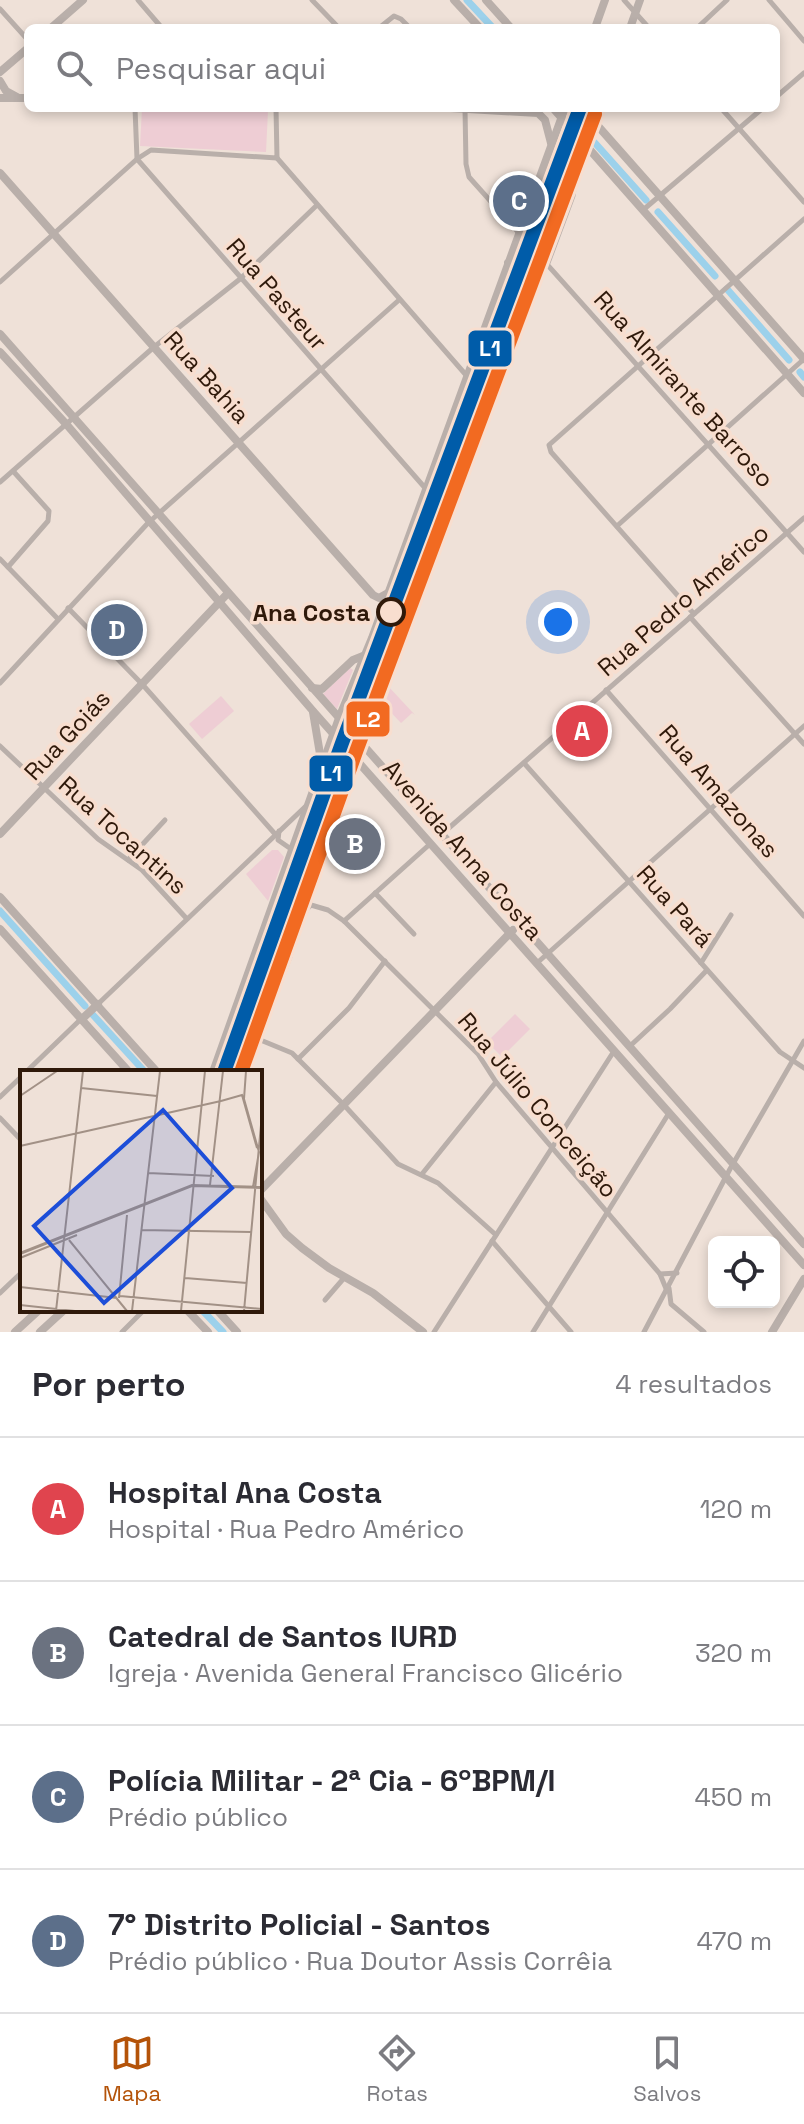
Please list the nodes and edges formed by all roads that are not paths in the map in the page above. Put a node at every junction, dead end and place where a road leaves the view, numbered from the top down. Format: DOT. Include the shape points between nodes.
graph roads {
  1 [pos="83,0"];
  2 [pos="138,0"];
  3 [pos="454,0"];
  4 [pos="486,0"];
  5 [pos="605,0"];
  6 [pos="624,0"];
  7 [pos="640,0"];
  8 [pos="727,0"];
  9 [pos="769,0"];
  10 [pos="314,1"];
  11 [pos="0,9"];
  12 [pos="636,13"];
  13 [pos="56,24"];
  14 [pos="159,24"];
  15 [pos="335,24"];
  16 [pos="384,24"];
  17 [pos="406,24"];
  18 [pos="476,24"];
  19 [pos="507,24"];
  20 [pos="596,24"];
  21 [pos="632,24"];
  22 [pos="646,24"];
  23 [pos="701,24"];
  24 [pos="24,36"];
  25 [pos="804,41"];
  26 [pos="24,52"];
  27 [pos="804,73"];
  28 [pos="0,75"];
  29 [pos="780,94"];
  30 [pos="0,98"];
  31 [pos="17,98"];
  32 [pos="24,98"];
  33 [pos="135,112"];
  34 [pos="276,112"];
  35 [pos="465,112"];
  36 [pos="525,112"];
  37 [pos="585,112"];
  38 [pos="598,112"];
  39 [pos="725,112"];
  40 [pos="758,112"];
  41 [pos="564,113"];
  42 [pos="594,122"];
  43 [pos="739,128"];
  44 [pos="552,144"];
  45 [pos="586,145"];
  46 [pos="277,158"];
  47 [pos="137,159"];
  48 [pos="578,167"];
  49 [pos="0,173"];
  50 [pos="659,195"];
  51 [pos="804,202"];
  52 [pos="316,206"];
  53 [pos="643,210"];
  54 [pos="804,219"];
  55 [pos="519,232"];
  56 [pos="53,233"];
  57 [pos="537,250"];
  58 [pos="508,263"];
  59 [pos="548,263"];
  60 [pos="528,272"];
  61 [pos="240,279"];
  62 [pos="735,281"];
  63 [pos="0,282"];
  64 [pos="718,296"];
  65 [pos="399,300"];
  66 [pos="0,334"];
  67 [pos="154,347"];
  68 [pos="0,352"];
  69 [pos="804,359"];
  70 [pos="638,366"];
  71 [pos="321,371"];
  72 [pos="787,374"];
  73 [pos="467,376"];
  74 [pos="804,393"];
  75 [pos="75,417"];
  76 [pos="67,425"];
  77 [pos="239,444"];
  78 [pos="709,444"];
  79 [pos="13,471"];
  80 [pos="0,482"];
  81 [pos="449,485"];
  82 [pos="426,489"];
  83 [pos="154,518"];
  84 [pos="804,518"];
  85 [pos="617,526"];
  86 [pos="787,533"];
  87 [pos="804,552"];
  88 [pos="0,559"];
  89 [pos="8,567"];
  90 [pos="228,593"];
  91 [pos="388,593"];
  92 [pos="219,603"];
  93 [pos="68,608"];
  94 [pos="692,615"];
  95 [pos="58,619"];
  96 [pos="363,656"];
  97 [pos="0,683"];
  98 [pos="142,684"];
  99 [pos="310,687"];
  100 [pos="606,690"];
  101 [pos="313,711"];
  102 [pos="339,718"];
  103 [pos="804,726"];
  104 [pos="333,734"];
  105 [pos="795,734"];
  106 [pos="355,737"];
  107 [pos="804,744"];
  108 [pos="0,746"];
  109 [pos="349,751"];
  110 [pos="524,763"];
  111 [pos="362,765"];
  112 [pos="322,769"];
  113 [pos="339,778"];
  114 [pos="45,788"];
  115 [pos="310,803"];
  116 [pos="710,809"];
  117 [pos="165,820"];
  118 [pos="412,822"];
  119 [pos="277,832"];
  120 [pos="0,834"];
  121 [pos="441,835"];
  122 [pos="431,843"];
  123 [pos="292,850"];
  124 [pos="313,851"];
  125 [pos="128,860"];
  126 [pos="629,881"];
  127 [pos="375,893"];
  128 [pos="0,897"];
  129 [pos="731,915"];
  130 [pos="804,916"];
  131 [pos="187,919"];
  132 [pos="344,921"];
  133 [pos="520,923"];
  134 [pos="0,929"];
  135 [pos="510,933"];
  136 [pos="414,934"];
  137 [pos="291,946"];
  138 [pos="547,955"];
  139 [pos="385,961"];
  140 [pos="537,963"];
  141 [pos="701,963"];
  142 [pos="707,970"];
  143 [pos="96,1005"];
  144 [pos="435,1013"];
  145 [pos="84,1016"];
  146 [pos="258,1039"];
  147 [pos="804,1041"];
  148 [pos="629,1047"];
  149 [pos="614,1051"];
  150 [pos="298,1059"];
  151 [pos="792,1060"];
  152 [pos="804,1068"];
  153 [pos="28,1070"];
  154 [pos="127,1070"];
  155 [pos="155,1070"];
  156 [pos="214,1070"];
  157 [pos="246,1070"];
  158 [pos="20,1078"];
  159 [pos="496,1082"];
  160 [pos="0,1097"];
  161 [pos="344,1105"];
  162 [pos="669,1113"];
  163 [pos="0,1118"];
  164 [pos="20,1139"];
  165 [pos="552,1147"];
  166 [pos="733,1164"];
  167 [pos="422,1174"];
  168 [pos="727,1178"];
  169 [pos="262,1189"];
  170 [pos="262,1201"];
  171 [pos="607,1213"];
  172 [pos="494,1238"];
  173 [pos="804,1244"];
  174 [pos="804,1265"];
  175 [pos="677,1273"];
  176 [pos="20,1274"];
  177 [pos="660,1274"];
  178 [pos="344,1277"];
  179 [pos="804,1279"];
  180 [pos="668,1289"];
  181 [pos="0,1293"];
  182 [pos="325,1300"];
  183 [pos="671,1304"];
  184 [pos="549,1307"];
  185 [pos="657,1309"];
  186 [pos="37,1312"];
  187 [pos="62,1312"];
  188 [pos="134,1312"];
  189 [pos="142,1312"];
  190 [pos="189,1312"];
  191 [pos="219,1312"];
  192 [pos="130,1324"];
  193 [pos="15,1332"];
  194 [pos="40,1332"];
  195 [pos="125,1332"];
  196 [pos="208,1332"];
  197 [pos="237,1332"];
  198 [pos="423,1332"];
  199 [pos="434,1332"];
  200 [pos="533,1332"];
  201 [pos="571,1332"];
  202 [pos="644,1332"];
  203 [pos="704,1332"];
  204 [pos="772,1332"];
  1 -- 13 [label="main road"];
  2 -- 14 [label="street"];
  3 -- 18 [label="main road"];
  4 -- 19 [label="main road"];
  5 -- 20 [label="main road"];
  6 -- 12 [label="street"];
  7 -- 12 [label="main road"];
  8 -- 23 [label="street"];
  9 -- 25 [label="street"];
  10 -- 15 [label="street"];
  11 -- 24 [label="street"];
  12 -- 21 [label="main road"];
  12 -- 22 [label="street"];
  16 -- 17 [label="street" via="394,16"];
  26 -- 28 [label="main road"];
  27 -- 29 [label="street"];
  28 -- 31 [label="main road" via="6,91"];
  30 -- 31 [label="main road"];
  31 -- 32 [label="main road"];
  33 -- 47 [label="street"];
  34 -- 46 [label="street"];
  35 -- 55 [label="street, Rua Almirante Barroso" via="467,171"];
  36 -- 44 [label="main road" via="545,120"];
  37 -- 42 [label="main road"];
  38 -- 42 [label="main road"];
  39 -- 43 [label="street"];
  40 -- 43 [label="street"];
  41 -- 44 [label="main road"];
  41 -- 45 [label="main road"];
  42 -- 45 [label="main road"];
  42 -- 50 [label="main road"];
  43 -- 50 [label="street"];
  43 -- 51 [label="street"];
  44 -- 55 [label="main road"];
  45 -- 48 [label="main road"];
  45 -- 53 [label="main road"];
  46 -- 47 [label="street" via="156,149"];
  46 -- 52 [label="street"];
  47 -- 56 [label="street"];
  47 -- 61 [label="street, Rua Pasteur"];
  48 -- 57 [label="main road"];
  48 -- 59 [label="street"];
  49 -- 56 [label="main road, Rua Bahia"];
  50 -- 53 [label="street"];
  50 -- 62 [label="main road"];
  52 -- 61 [label="street"];
  52 -- 65 [label="street"];
  53 -- 64 [label="main road"];
  54 -- 62 [label="street"];
  55 -- 57 [label="street, Rua Almirante Barroso"];
  55 -- 58 [label="main road"];
  56 -- 63 [label="street"];
  56 -- 67 [label="main road, Rua Bahia"];
  57 -- 59 [label="street, Rua Almirante Barroso"];
  57 -- 60 [label="main road"];
  58 -- 60 [label="main road" via="521,262"];
  58 -- 73 [label="main road"];
  59 -- 70 [label="street, Rua Almirante Barroso"];
  60 -- 81 [label="main road"];
  61 -- 67 [label="street"];
  61 -- 71 [label="street, Rua Pasteur"];
  62 -- 64 [label="street"];
  62 -- 69 [label="main road"];
  64 -- 70 [label="street"];
  64 -- 72 [label="main road"];
  65 -- 71 [label="street"];
  65 -- 73 [label="street"];
  66 -- 75 [label="main road, Avenida Anna Costa"];
  67 -- 75 [label="street"];
  67 -- 77 [label="main road, Rua Bahia"];
  68 -- 76 [label="main road, Avenida Anna Costa"];
  69 -- 72 [label="street"];
  70 -- 78 [label="street, Rua Almirante Barroso"];
  70 -- 85 [label="street" via="549,445"];
  71 -- 77 [label="street"];
  71 -- 82 [label="street, Rua Pasteur"];
  72 -- 74 [label="main road"];
  72 -- 78 [label="street"];
  73 -- 82 [label="main road"];
  75 -- 76 [label="street"];
  75 -- 83 [label="main road, Avenida Anna Costa"];
  76 -- 79 [label="street"];
  76 -- 83 [label="main road, Avenida Anna Costa"];
  77 -- 83 [label="street"];
  77 -- 91 [label="main road, Rua Bahia" via="373,595"];
  78 -- 85 [label="street"];
  78 -- 86 [label="street, Rua Almirante Barroso"];
  79 -- 80 [label="street"];
  79 -- 89 [label="street" via="49,511 48,521"];
  81 -- 82 [label="main road"];
  81 -- 106 [label="main road" via="415,595"];
  82 -- 91 [label="main road"];
  83 -- 90 [label="main road, Avenida Anna Costa"];
  83 -- 92 [label="main road, Avenida Anna Costa"];
  83 -- 93 [label="street"];
  84 -- 86 [label="street, Rua Pedro Américo"];
  85 -- 94 [label="street"];
  86 -- 87 [label="street, Rua Almirante Barroso"];
  86 -- 94 [label="street, Rua Pedro Américo"];
  88 -- 89 [label="street"];
  89 -- 95 [label="street"];
  90 -- 92 [label="main road, Rua Goiás"];
  90 -- 99 [label="main road, Avenida Anna Costa"];
  91 -- 96 [label="main road"];
  92 -- 98 [label="main road, Rua Goiás"];
  92 -- 101 [label="main road, Avenida Anna Costa"];
  93 -- 95 [label="street"];
  93 -- 98 [label="street"];
  94 -- 100 [label="street, Rua Pedro Américo"];
  94 -- 105 [label="street"];
  95 -- 97 [label="street"];
  96 -- 99 [label="main road" via="322,689"];
  96 -- 102 [label="main road"];
  98 -- 114 [label="main road, Rua Goiás"];
  98 -- 119 [label="street"];
  99 -- 102 [label="main road, Avenida Anna Costa"];
  100 -- 110 [label="street, Rua Pedro Américo"];
  100 -- 116 [label="street, Rua Amazonas"];
  101 -- 104 [label="main road, Avenida Anna Costa"];
  101 -- 112 [label="main road"];
  102 -- 104 [label="main road"];
  102 -- 106 [label="main road, Avenida Anna Costa"];
  103 -- 105 [label="street"];
  104 -- 109 [label="main road, Avenida Anna Costa"];
  104 -- 112 [label="main road"];
  105 -- 107 [label="street"];
  105 -- 116 [label="street"];
  106 -- 109 [label="main road"];
  106 -- 121 [label="main road, Avenida Anna Costa"];
  108 -- 114 [label="street, Rua Tocantins"];
  109 -- 111 [label="main road, Avenida Anna Costa"];
  109 -- 113 [label="main road"];
  110 -- 121 [label="street, Rua Pedro Américo"];
  110 -- 126 [label="street, Rua Pará"];
  111 -- 113 [label="main road"];
  111 -- 118 [label="main road, Avenida Anna Costa"];
  112 -- 115 [label="main road"];
  113 -- 124 [label="main road"];
  114 -- 120 [label="main road, Rua Goiás"];
  114 -- 125 [label="street, Rua Tocantins"];
  115 -- 119 [label="street"];
  115 -- 123 [label="main road"];
  116 -- 126 [label="street"];
  116 -- 130 [label="street, Rua Amazonas"];
  117 -- 125 [label="street"];
  118 -- 121 [label="main road" via="429,837"];
  118 -- 122 [label="main road, Avenida Anna Costa"];
  119 -- 123 [label="street" via="278,840"];
  119 -- 131 [label="street"];
  121 -- 133 [label="main road, Avenida Anna Costa"];
  122 -- 127 [label="street"];
  122 -- 135 [label="main road, Avenida Anna Costa"];
  123 -- 124 [label="main road"];
  123 -- 156 [label="main road"];
  124 -- 137 [label="main road" via="295,906"];
  125 -- 131 [label="street, Rua Tocantins"];
  126 -- 138 [label="street"];
  126 -- 141 [label="street, Rua Pará"];
  127 -- 132 [label="street"];
  127 -- 136 [label="street"];
  128 -- 143 [label="main road"];
  129 -- 141 [label="street"];
  131 -- 143 [label="street"];
  132 -- 137 [label="street, Rua Júlio Conceição" via="311,905"];
  132 -- 139 [label="street, Rua Júlio Conceição"];
  133 -- 135 [label="main road"];
  133 -- 138 [label="main road, Avenida Anna Costa"];
  134 -- 145 [label="main road"];
  135 -- 140 [label="main road, Avenida Anna Costa"];
  135 -- 144 [label="main road"];
  137 -- 146 [label="main road"];
  138 -- 140 [label="street"];
  138 -- 148 [label="main road, Avenida Anna Costa"];
  139 -- 144 [label="street, Rua Júlio Conceição"];
  139 -- 150 [label="street" via="349,1008"];
  140 -- 149 [label="main road, Avenida Anna Costa"];
  141 -- 142 [label="street, Rua Pará"];
  142 -- 148 [label="street"];
  142 -- 151 [label="street, Rua Pará"];
  143 -- 145 [label="main road"];
  143 -- 155 [label="main road"];
  144 -- 159 [label="street, Rua Júlio Conceição" via="478,1054"];
  144 -- 161 [label="main road"];
  145 -- 153 [label="street"];
  145 -- 154 [label="main road"];
  146 -- 150 [label="street"];
  146 -- 157 [label="main road"];
  147 -- 151 [label="street"];
  148 -- 166 [label="main road, Avenida Anna Costa"];
  149 -- 162 [label="main road, Avenida Anna Costa"];
  149 -- 165 [label="street"];
  150 -- 161 [label="street"];
  151 -- 152 [label="street, Rua Pará"];
  151 -- 166 [label="street"];
  158 -- 160 [label="street"];
  159 -- 165 [label="street, Rua Júlio Conceição"];
  159 -- 167 [label="street"];
  161 -- 167 [label="street" via="398,1164"];
  161 -- 169 [label="main road"];
  162 -- 168 [label="main road, Avenida Anna Costa"];
  162 -- 171 [label="street"];
  163 -- 164 [label="street"];
  165 -- 171 [label="street, Rua Júlio Conceição"];
  165 -- 172 [label="street"];
  166 -- 168 [label="street"];
  166 -- 173 [label="main road, Avenida Anna Costa"];
  167 -- 172 [label="street"];
  168 -- 174 [label="main road, Avenida Anna Costa"];
  168 -- 175 [label="street"];
  170 -- 178 [label="main road" via="293,1241"];
  171 -- 177 [label="street, Rua Júlio Conceição"];
  171 -- 184 [label="street"];
  172 -- 184 [label="street"];
  172 -- 199 [label="street"];
  175 -- 177 [label="street"];
  175 -- 180 [label="street"];
  176 -- 181 [label="street"];
  177 -- 180 [label="street, Rua Júlio Conceição"];
  178 -- 182 [label="street"];
  178 -- 198 [label="main road"];
  179 -- 204 [label="main road"];
  180 -- 183 [label="street, Rua Júlio Conceição"];
  180 -- 185 [label="street"];
  183 -- 185 [label="street"];
  183 -- 203 [label="street"];
  184 -- 200 [label="street"];
  184 -- 201 [label="street"];
  185 -- 202 [label="street"];
  186 -- 193 [label="main road"];
  187 -- 194 [label="main road"];
  188 -- 192 [label="street"];
  189 -- 192 [label="street"];
  190 -- 196 [label="main road"];
  191 -- 197 [label="main road"];
  192 -- 195 [label="street"];
}
